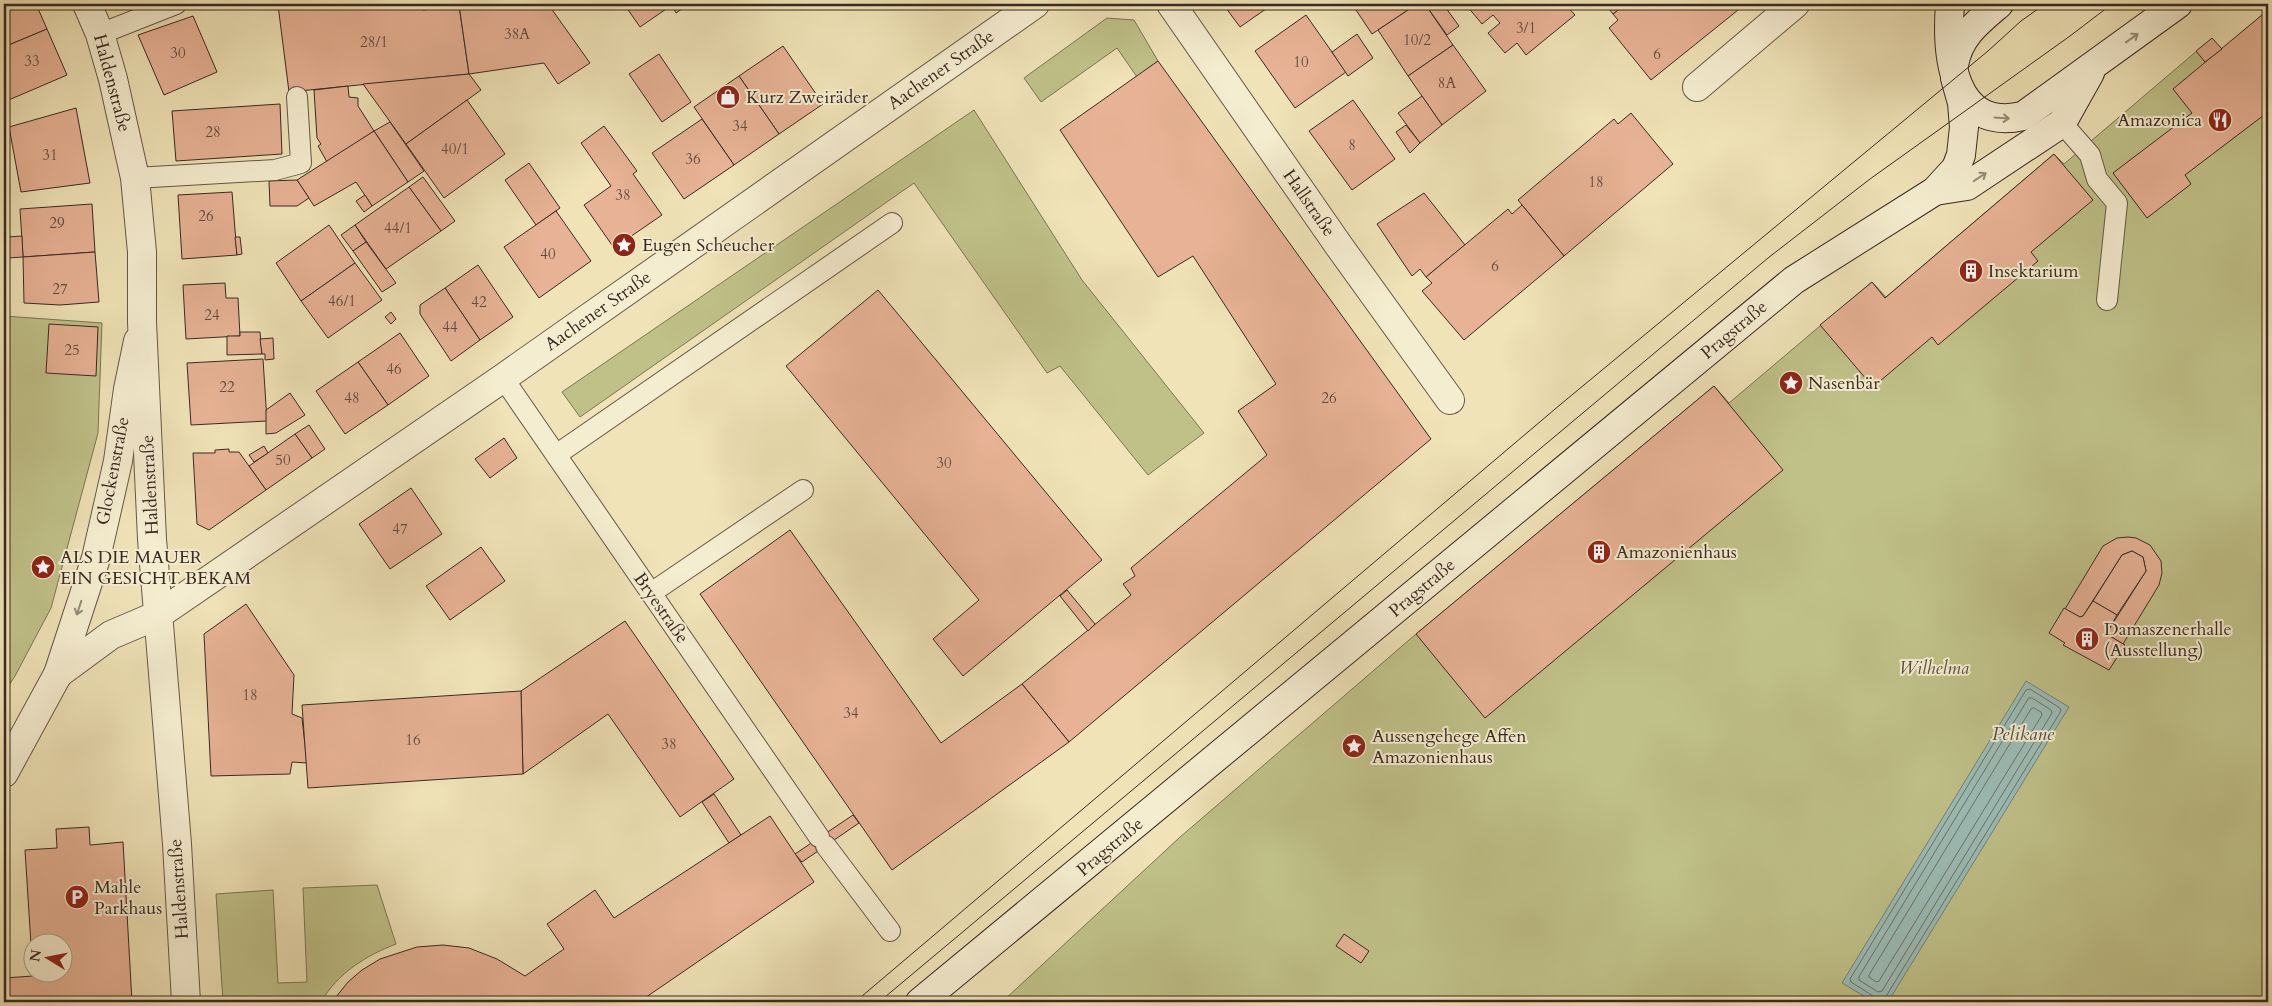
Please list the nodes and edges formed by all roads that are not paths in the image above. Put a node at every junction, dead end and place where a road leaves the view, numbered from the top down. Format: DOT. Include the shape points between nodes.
graph roads {
  1 [pos="87,4"];
  2 [pos="176,4"];
  3 [pos="1035,4"];
  4 [pos="1171,4"];
  5 [pos="1795,4"];
  6 [pos="1950,4"];
  7 [pos="1999,4"];
  8 [pos="2178,4"];
  9 [pos="100,34"];
  10 [pos="2093,68"];
  11 [pos="1954,75"];
  12 [pos="1697,87"];
  13 [pos="297,98"];
  14 [pos="2062,123"];
  15 [pos="135,178"];
  16 [pos="1935,191"];
  17 [pos="892,224"];
  18 [pos="2107,300"];
  19 [pos="142,322"];
  20 [pos="502,378"];
  21 [pos="1450,400"];
  22 [pos="556,455"];
  23 [pos="803,490"];
  24 [pos="651,593"];
  25 [pos="158,615"];
  26 [pos="58,674"];
  27 [pos="4,773"];
  28 [pos="890,931"];
  29 [pos="186,1002"];
  30 [pos="920,1002"];
  1 -- 9 [label="street, Haldenstraße"];
  2 -- 9 [label="lane"];
  3 -- 20 [label="street, Aachener Straße"];
  4 -- 21 [label="street, Hallstraße"];
  5 -- 12 [label="street"];
  6 -- 11 [label="street" via="1949,42"];
  7 -- 11 [label="street, Pragstraße" via="1964,38 1958,48"];
  10 -- 8 [label="street, Pragstraße, one-way"];
  9 -- 15 [label="street, Haldenstraße"];
  11 -- 10 [label="street, one-way" via="1961,93 1972,106 1989,116 2006,119 2024,116"];
  10 -- 14 [label="street, Pragstraße"];
  11 -- 16 [label="street, Pragstraße" via="1963,113 1961,155 1956,168"];
  13 -- 15 [label="lane" via="301,163 275,170"];
  16 -- 14 [label="street, Pragstraße, one-way" via="1967,186"];
  14 -- 18 [label="lane" via="2090,155 2097,179 2117,203"];
  15 -- 19 [label="street, Haldenstraße" via="142,252"];
  16 -- 30 [label="street, Pragstraße" via="1794,280"];
  17 -- 22 [label="lane"];
  19 -- 25 [label="street, Haldenstraße"];
  19 -- 26 [label="street, Glockenstraße, one-way" via="118,461 96,558"];
  20 -- 22 [label="lane, Bryestraße"];
  20 -- 25 [label="street, Aachener Straße"];
  22 -- 24 [label="lane, Bryestraße"];
  23 -- 24 [label="lane"];
  24 -- 28 [label="lane, Bryestraße" via="823,842"];
  25 -- 26 [label="street, Glockenstraße" via="111,635"];
  25 -- 29 [label="street, Haldenstraße"];
  26 -- 27 [label="street, Glockenstraße"];
}
